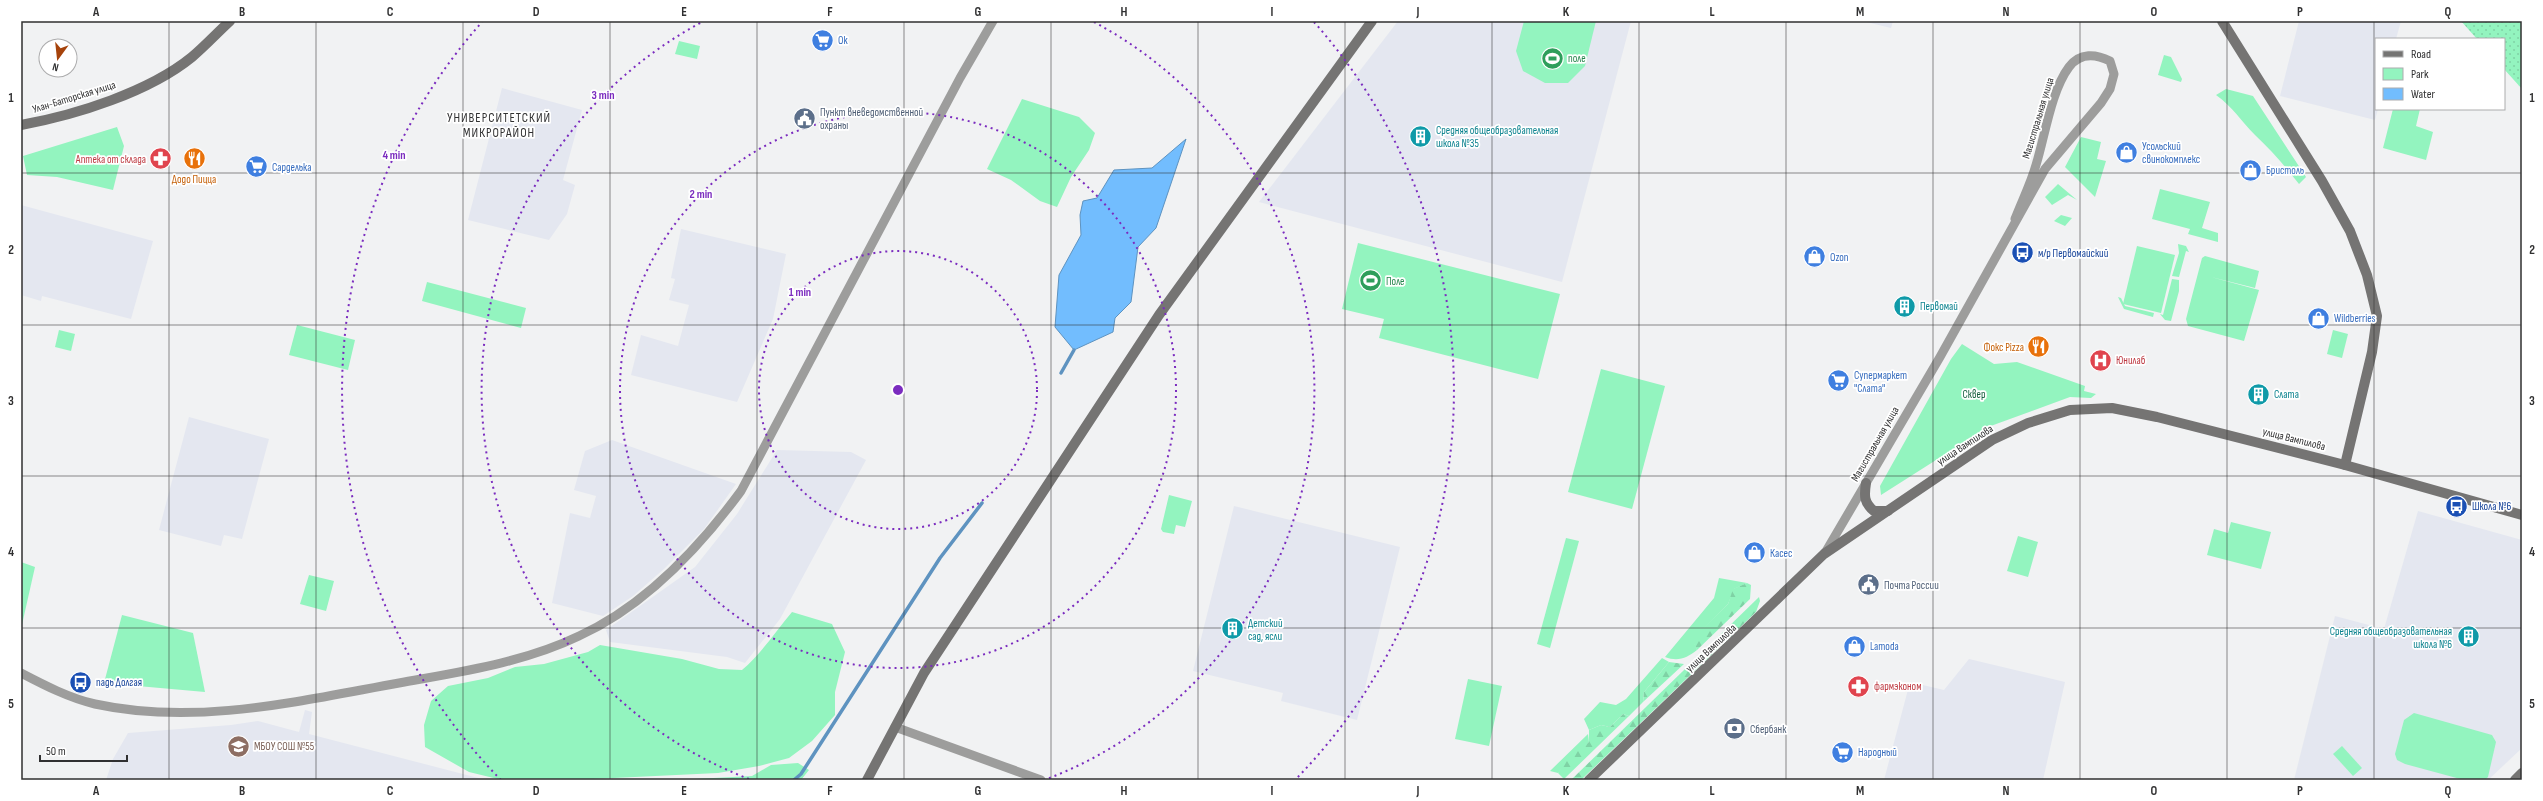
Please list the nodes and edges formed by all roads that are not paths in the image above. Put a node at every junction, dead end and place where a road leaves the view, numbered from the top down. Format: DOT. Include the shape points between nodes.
graph roads {
  1 [pos="230,21"];
  2 [pos="993,21"];
  3 [pos="1372,21"];
  4 [pos="2222,21"];
  5 [pos="21,125"];
  6 [pos="2016,219"];
  7 [pos="2345,465"];
  8 [pos="1866,483"];
  9 [pos="1888,511"];
  10 [pos="2522,515"];
  11 [pos="1824,554"];
  12 [pos="21,673"];
  13 [pos="895,727"];
  14 [pos="2522,773"];
  15 [pos="867,780"];
  16 [pos="1041,780"];
  17 [pos="1589,780"];
  18 [pos="2515,780"];
  1 -- 5 [label="street, Улан-Баторская улица" via="179,66 120,97 58,117"];
  2 -- 12 [label="street" via="960,78 741,491 710,533 658,583 624,610 580,636 526,657 276,706 211,713 158,712 93,703"];
  3 -- 13 [label="street" via="1159,315 924,673"];
  4 -- 7 [label="street" via="2322,181 2350,231 2367,275 2377,316 2372,352"];
  6 -- 6 [label="street, Магистральная улица" via="2050,161 2102,103 2110,89 2114,74 2110,61 2098,55 2083,56 2069,66 2061,81 2036,166"];
  6 -- 8 [label="street, Магистральная улица" via="1940,357"];
  7 -- 9 [label="street, улица Вампилова" via="2158,417 2112,408 2070,410 2028,423 1992,440"];
  7 -- 10 [label="street, улица Вампилова"];
  8 -- 9 [label="street" via="1864,496 1867,505 1874,512"];
  8 -- 11 [label="street, Магистральная улица"];
  9 -- 11 [label="street, улица Вампилова"];
  11 -- 17 [label="street, улица Вампилова"];
  13 -- 15 [label="street"];
  13 -- 16 [label="street"];
  14 -- 18 [label="street"];
}
